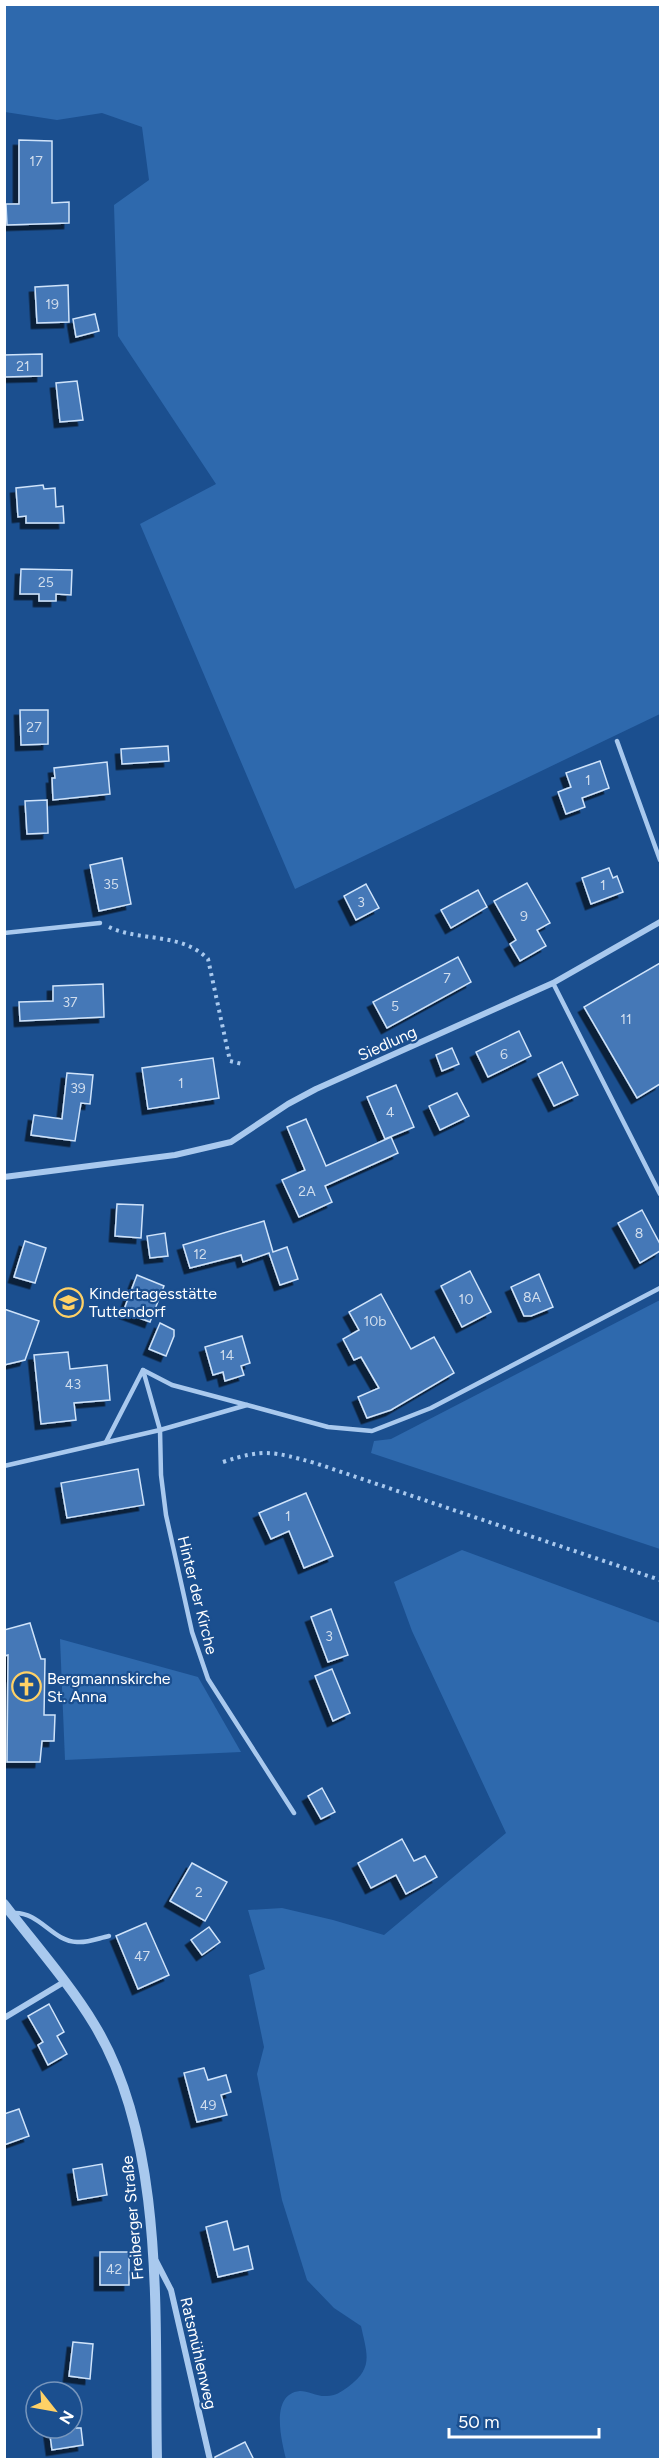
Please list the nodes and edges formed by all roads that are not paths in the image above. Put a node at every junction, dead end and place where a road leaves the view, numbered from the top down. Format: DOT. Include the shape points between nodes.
graph roads {
  1 [pos="617,741"];
  2 [pos="660,860"];
  3 [pos="660,922"];
  4 [pos="100,923"];
  5 [pos="4,933"];
  6 [pos="553,983"];
  7 [pos="4,1177"];
  8 [pos="660,1194"];
  9 [pos="660,1288"];
  10 [pos="143,1370"];
  11 [pos="247,1406"];
  12 [pos="160,1430"];
  13 [pos="106,1442"];
  14 [pos="4,1466"];
  15 [pos="294,1813"];
  16 [pos="8,1909"];
  17 [pos="109,1936"];
  18 [pos="63,1982"];
  19 [pos="4,2018"];
  20 [pos="153,2256"];
  21 [pos="157,2460"];
  22 [pos="210,2460"];
  1 -- 2 [label="lane"];
  3 -- 6 [label="street, Siedlung"];
  4 -- 5 [label="lane"];
  6 -- 7 [label="street, Siedlung" via="316,1089 231,1142 175,1155"];
  6 -- 8 [label="lane"];
  9 -- 11 [label="lane" via="431,1408 372,1431 328,1427"];
  10 -- 11 [label="lane" via="172,1385"];
  10 -- 12 [label="lane"];
  10 -- 13 [label="lane"];
  11 -- 12 [label="lane"];
  12 -- 13 [label="lane"];
  12 -- 15 [label="lane, Hinter der Kirche" via="166,1515 192,1632 208,1679"];
  13 -- 14 [label="lane"];
  16 -- 17 [label="lane" via="33,1916 55,1934 74,1942"];
  16 -- 18 [label="street, Freiberger Straße"];
  18 -- 19 [label="street"];
  18 -- 20 [label="street, Freiberger Straße" via="94,2024 116,2067 142,2149"];
  20 -- 21 [label="street, Freiberger Straße"];
  20 -- 22 [label="street, Ratsmühlenweg" via="171,2290"];
}
